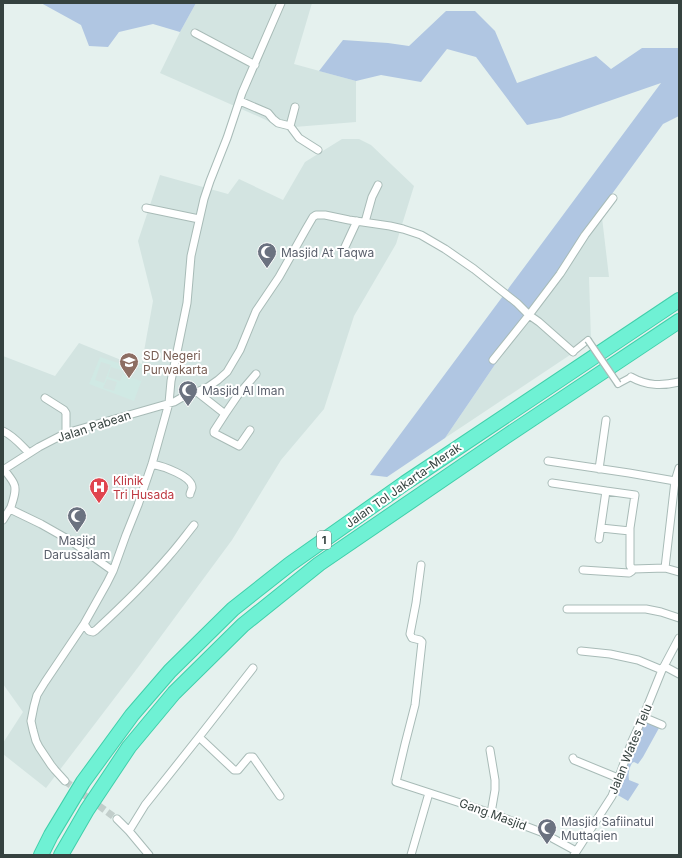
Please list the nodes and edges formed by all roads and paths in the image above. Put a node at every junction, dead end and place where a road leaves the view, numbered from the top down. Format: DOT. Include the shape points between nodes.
graph roads {
  1 [pos="281,3"];
  2 [pos="195,32"];
  3 [pos="255,65"];
  4 [pos="240,101"];
  5 [pos="295,107"];
  6 [pos="290,126"];
  7 [pos="318,150"];
  8 [pos="378,185"];
  9 [pos="613,198"];
  10 [pos="146,208"];
  11 [pos="199,220"];
  12 [pos="357,221"];
  13 [pos="365,222"];
  14 [pos="344,249"];
  15 [pos="679,300"];
  16 [pos="529,315"];
  17 [pos="679,321"];
  18 [pos="573,352"];
  19 [pos="493,360"];
  20 [pos="256,374"];
  21 [pos="631,377"];
  22 [pos="679,382"];
  23 [pos="197,392"];
  24 [pos="45,398"];
  25 [pos="168,403"];
  26 [pos="225,414"];
  27 [pos="606,420"];
  28 [pos="250,430"];
  29 [pos="3,431"];
  30 [pos="66,433"];
  31 [pos="29,453"];
  32 [pos="548,461"];
  33 [pos="152,464"];
  34 [pos="679,468"];
  35 [pos="599,469"];
  36 [pos="4,470"];
  37 [pos="675,481"];
  38 [pos="552,484"];
  39 [pos="606,491"];
  40 [pos="190,494"];
  41 [pos="11,507"];
  42 [pos="3,520"];
  43 [pos="194,525"];
  44 [pos="601,528"];
  45 [pos="630,531"];
  46 [pos="599,539"];
  47 [pos="421,565"];
  48 [pos="665,568"];
  49 [pos="633,569"];
  50 [pos="583,570"];
  51 [pos="113,571"];
  52 [pos="679,572"];
  53 [pos="567,609"];
  54 [pos="679,618"];
  55 [pos="84,624"];
  56 [pos="679,638"];
  57 [pos="581,651"];
  58 [pos="253,668"];
  59 [pos="663,668"];
  60 [pos="679,674"];
  61 [pos="643,717"];
  62 [pos="662,725"];
  63 [pos="199,737"];
  64 [pos="490,750"];
  65 [pos="573,758"];
  66 [pos="618,778"];
  67 [pos="65,781"];
  68 [pos="429,792"];
  69 [pos="280,796"];
  70 [pos="491,813"];
  71 [pos="117,819"];
  72 [pos="129,831"];
  73 [pos="575,853"];
  74 [pos="41,855"];
  75 [pos="62,855"];
  76 [pos="149,855"];
  77 [pos="411,855"];
  1 -- 3 [label="street"];
  2 -- 3 [label="street"];
  3 -- 4 [label="street"];
  4 -- 6 [label="street" via="268,113 278,123"];
  4 -- 11 [label="street" via="210,181"];
  5 -- 6 [label="street"];
  6 -- 7 [label="street" via="299,138"];
  8 -- 13 [label="street"];
  9 -- 16 [label="street"];
  10 -- 11 [label="street"];
  11 -- 25 [label="street" via="191,256 187,303"];
  12 -- 13 [label="street, Jalan Pabean"];
  12 -- 14 [label="street"];
  12 -- 23 [label="street, Jalan Pabean" via="321,214 314,217 279,277 256,310 240,350 227,372"];
  13 -- 16 [label="street, Jalan Pabean" via="421,235 446,249 491,282"];
  15 -- 74 [label="highway, Jalan Tol Jakarta–Merak / 1" via="405,483 290,564 233,609 170,671 132,714 83,782"];
  16 -- 18 [label="street, Jalan Pabean"];
  16 -- 19 [label="street"];
  17 -- 75 [label="highway, Jalan Tol Jakarta–Merak / 1" via="319,564 242,625 174,693 130,747 87,810"];
  18 -- 21 [label="street, bridge" via="588,340 618,384"];
  20 -- 26 [label="street"];
  21 -- 22 [label="street" via="652,384"];
  23 -- 25 [label="street, Jalan Pabean"];
  23 -- 26 [label="street"];
  24 -- 30 [label="street" via="66,413"];
  25 -- 30 [label="street, Jalan Pabean"];
  25 -- 33 [label="street"];
  26 -- 28 [label="street" via="214,433 240,446"];
  27 -- 35 [label="street"];
  29 -- 31 [label="street" via="18,441"];
  30 -- 31 [label="street, Jalan Pabean"];
  31 -- 36 [label="street, Jalan Pabean"];
  32 -- 35 [label="street"];
  33 -- 40 [label="street" via="171,470 188,480 192,488"];
  33 -- 51 [label="street"];
  34 -- 37 [label="street"];
  35 -- 37 [label="street"];
  36 -- 41 [label="street" via="15,488"];
  37 -- 48 [label="street"];
  38 -- 39 [label="street"];
  39 -- 44 [label="street"];
  39 -- 45 [label="street" via="635,495"];
  41 -- 42 [label="street"];
  41 -- 51 [label="street" via="12,510 71,541"];
  43 -- 55 [label="street" via="170,556 115,613 93,632"];
  44 -- 45 [label="street"];
  44 -- 46 [label="street"];
  45 -- 49 [label="street" via="630,566"];
  47 -- 68 [label="street, Gang Masjid" via="410,634 412,638 422,642 416,705 396,782"];
  48 -- 49 [label="street"];
  48 -- 52 [label="street"];
  49 -- 50 [label="street" via="629,573"];
  51 -- 55 [label="street"];
  53 -- 54 [label="street" via="646,609"];
  55 -- 67 [label="street" via="37,695 31,721 39,747"];
  56 -- 59 [label="street, Jalan Wates Telu"];
  57 -- 59 [label="street" via="610,654"];
  58 -- 63 [label="street"];
  59 -- 60 [label="street"];
  59 -- 61 [label="street, Jalan Wates Telu"];
  61 -- 62 [label="street"];
  61 -- 66 [label="street, Jalan Wates Telu"];
  63 -- 69 [label="street" via="234,770 238,770 249,757 253,757"];
  63 -- 72 [label="street" via="145,804"];
  64 -- 70 [label="street" via="495,780"];
  65 -- 66 [label="street"];
  66 -- 73 [label="street, Jalan Wates Telu" via="612,796"];
  68 -- 70 [label="street, Gang Masjid"];
  68 -- 77 [label="street"];
  70 -- 73 [label="street, Gang Masjid" via="541,832"];
  71 -- 72 [label="street"];
  72 -- 76 [label="street"];
}
